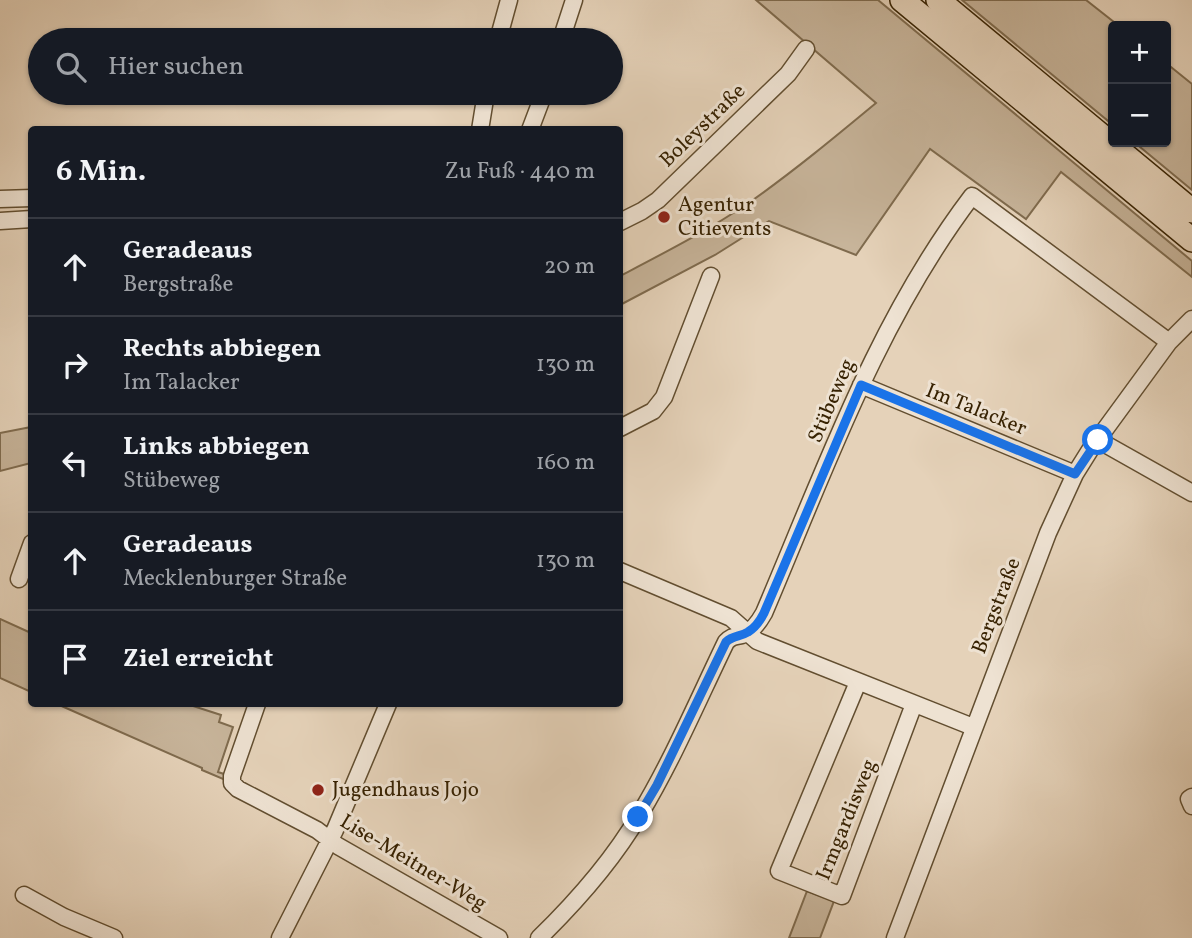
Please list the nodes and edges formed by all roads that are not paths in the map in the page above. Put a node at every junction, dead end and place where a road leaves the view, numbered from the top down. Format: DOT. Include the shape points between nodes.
graph roads {
  1 [pos="509,0"];
  2 [pos="574,0"];
  3 [pos="902,0"];
  4 [pos="944,5"];
  5 [pos="501,28"];
  6 [pos="565,28"];
  7 [pos="806,49"];
  8 [pos="484,105"];
  9 [pos="539,105"];
  10 [pos="481,126"];
  11 [pos="532,126"];
  12 [pos="28,198"];
  13 [pos="0,200"];
  14 [pos="1192,211"];
  15 [pos="28,219"];
  16 [pos="623,220"];
  17 [pos="0,221"];
  18 [pos="1192,240"];
  19 [pos="711,276"];
  20 [pos="1192,318"];
  21 [pos="1169,342"];
  22 [pos="861,385"];
  23 [pos="623,426"];
  24 [pos="1098,440"];
  25 [pos="1075,474"];
  26 [pos="1192,493"];
  27 [pos="28,555"];
  28 [pos="623,572"];
  29 [pos="19,579"];
  30 [pos="748,632"];
  31 [pos="858,682"];
  32 [pos="914,704"];
  33 [pos="256,707"];
  34 [pos="387,707"];
  35 [pos="974,727"];
  36 [pos="330,839"];
  37 [pos="24,895"];
  38 [pos="114,938"];
  39 [pos="280,938"];
  40 [pos="499,938"];
  41 [pos="539,938"];
  42 [pos="895,938"];
  1 -- 5 [label="street"];
  2 -- 6 [label="street"];
  3 -- 18 [label="highway"];
  4 -- 14 [label="highway"];
  7 -- 16 [label="street, Boleystraße" via="788,74 658,200"];
  8 -- 10 [label="street"];
  9 -- 11 [label="street"];
  12 -- 13 [label="street"];
  15 -- 17 [label="street"];
  19 -- 23 [label="street" via="664,397 653,411"];
  20 -- 21 [label="street, Bergstraße"];
  21 -- 22 [label="street, Stübeweg" via="972,196 920,269"];
  21 -- 24 [label="street, Bergstraße"];
  22 -- 25 [label="street, Im Talacker"];
  22 -- 30 [label="street, Stübeweg" via="764,613"];
  24 -- 25 [label="street, Bergstraße"];
  24 -- 26 [label="street"];
  25 -- 35 [label="street, Bergstraße"];
  27 -- 29 [label="street"];
  28 -- 30 [label="street" via="731,618"];
  30 -- 31 [label="street" via="757,641"];
  30 -- 41 [label="street, Stübeweg" via="726,642 638,817 588,886"];
  31 -- 32 [label="street"];
  31 -- 32 [label="street, Irmgardisweg" via="779,871 842,896"];
  32 -- 35 [label="street"];
  33 -- 36 [label="street, Lise-Meitner-Weg" via="232,783"];
  34 -- 36 [label="street"];
  35 -- 42 [label="street, Bergstraße"];
  36 -- 39 [label="street"];
  36 -- 40 [label="street, Lise-Meitner-Weg"];
  37 -- 38 [label="street"];
}
